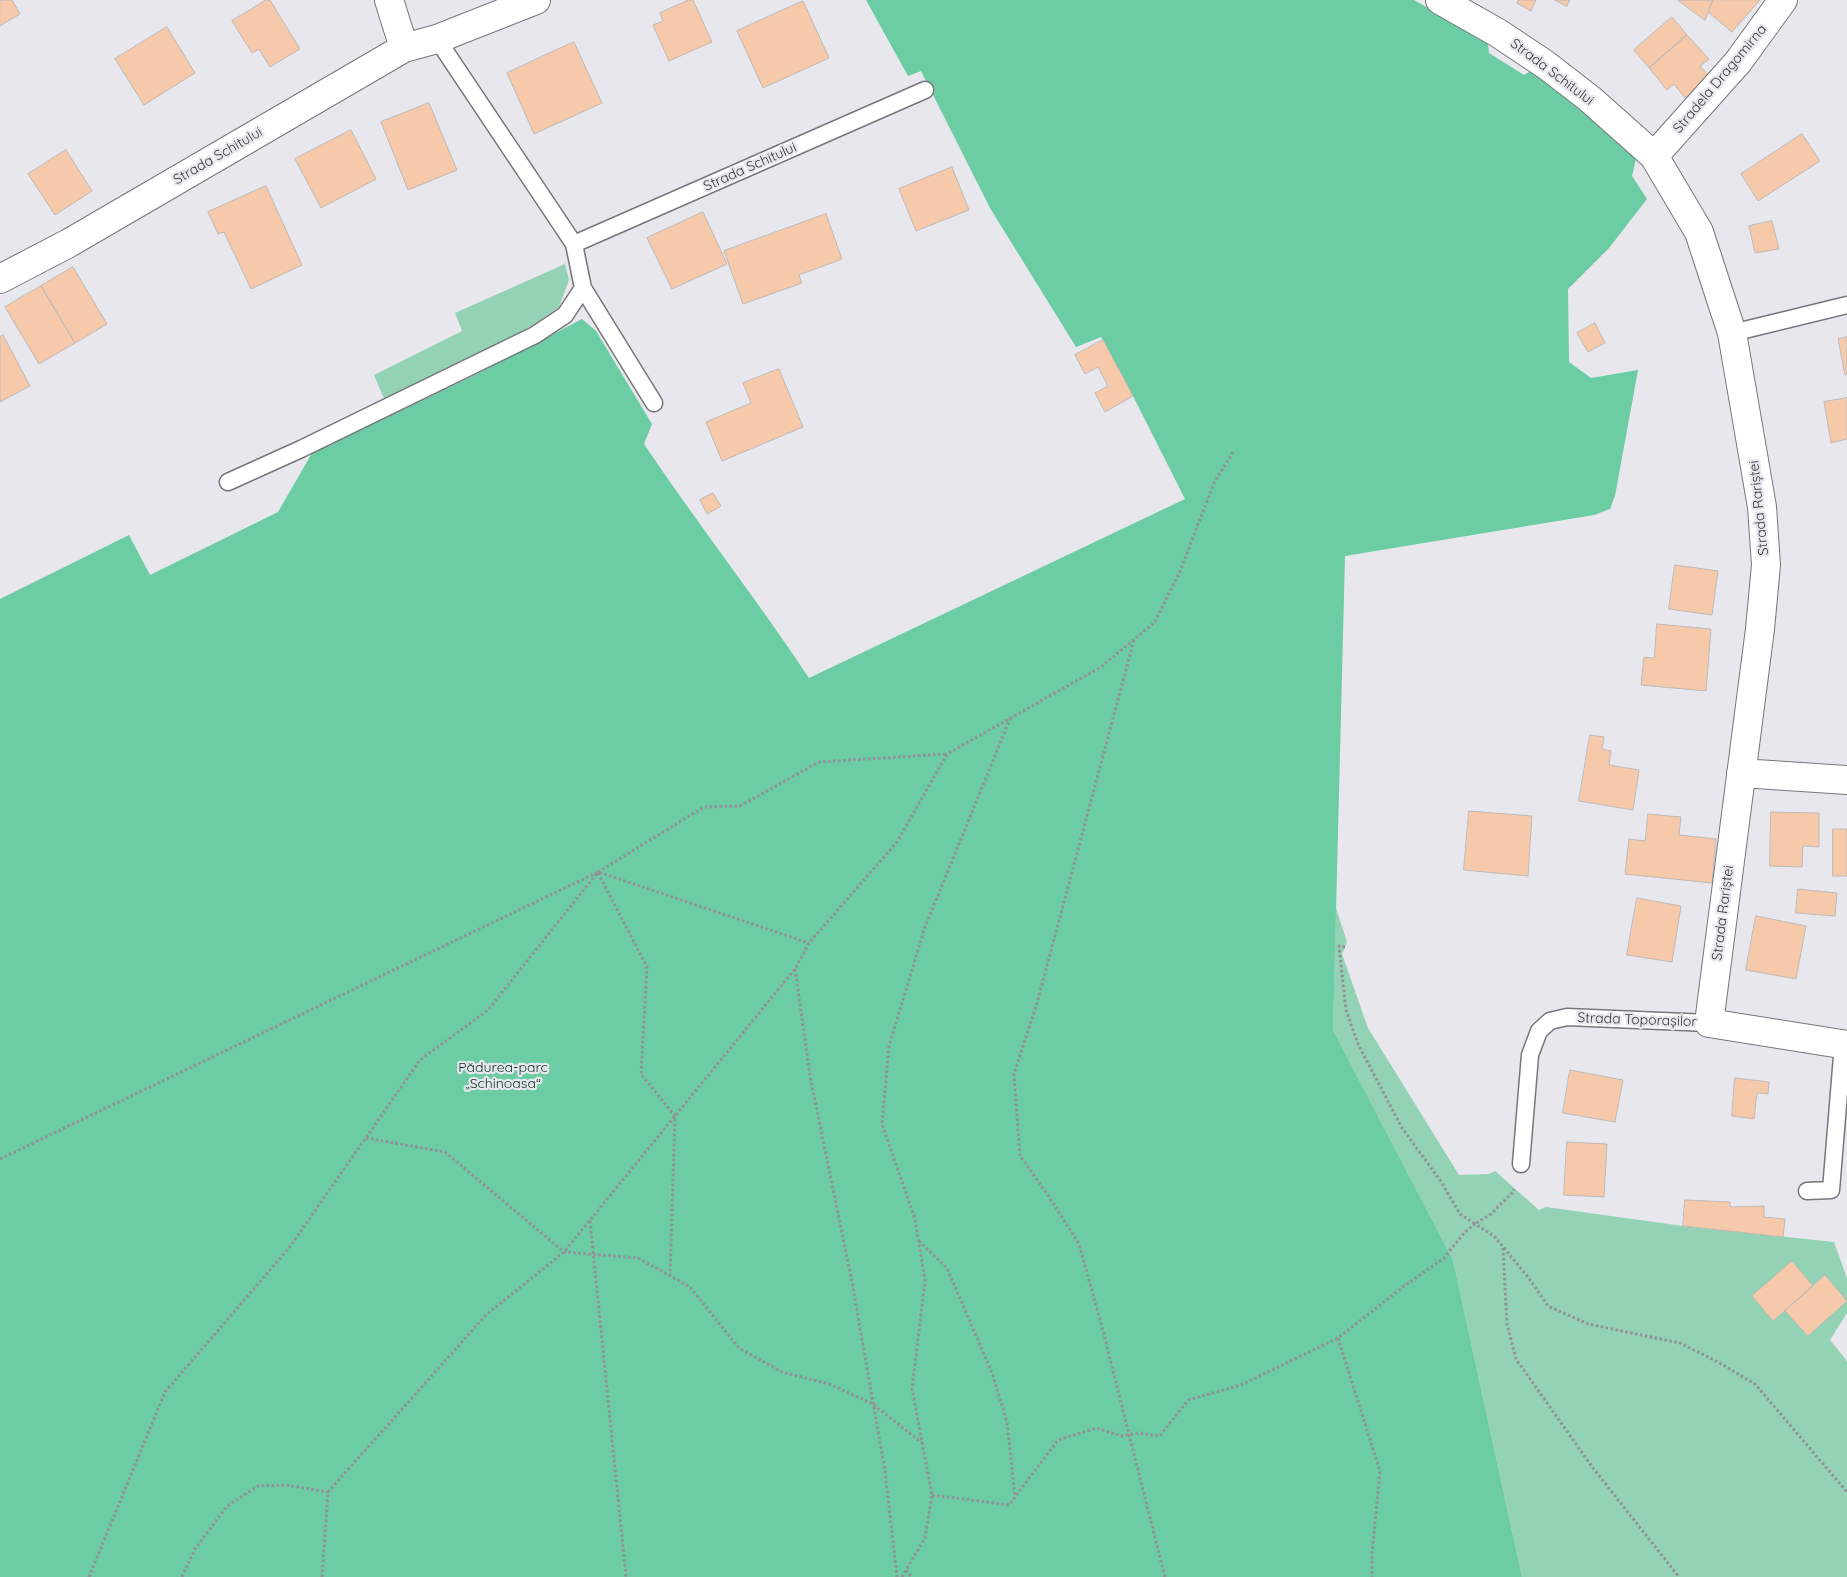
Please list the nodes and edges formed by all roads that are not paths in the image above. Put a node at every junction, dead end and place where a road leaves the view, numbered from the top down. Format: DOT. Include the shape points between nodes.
graph roads {
  1 [pos="389,0"];
  2 [pos="536,0"];
  3 [pos="1440,0"];
  4 [pos="1783,0"];
  5 [pos="437,39"];
  6 [pos="404,48"];
  7 [pos="925,90"];
  8 [pos="1654,156"];
  9 [pos="574,244"];
  10 [pos="0,280"];
  11 [pos="583,288"];
  12 [pos="1847,305"];
  13 [pos="1732,333"];
  14 [pos="654,403"];
  15 [pos="228,482"];
  16 [pos="1742,773"];
  17 [pos="1847,780"];
  18 [pos="1709,1023"];
  19 [pos="1845,1045"];
  20 [pos="1521,1164"];
  21 [pos="1807,1191"];
  1 -- 6 [label="street"];
  2 -- 5 [label="street, Strada Schitului"];
  3 -- 8 [label="street, Strada Schitului" via="1498,33 1546,66 1590,99"];
  4 -- 8 [label="street, Stradela Dragomirna" via="1738,62"];
  5 -- 6 [label="street, Strada Schitului"];
  5 -- 9 [label="lane"];
  6 -- 10 [label="street, Strada Schitului"];
  7 -- 9 [label="lane, Strada Schitului"];
  8 -- 13 [label="street, Strada Rariștei" via="1700,232"];
  9 -- 11 [label="lane"];
  11 -- 14 [label="lane"];
  11 -- 15 [label="lane" via="565,315 535,335 301,450"];
  12 -- 13 [label="lane"];
  13 -- 16 [label="street, Strada Rariștei" via="1762,507 1766,565"];
  16 -- 17 [label="street"];
  16 -- 18 [label="street, Strada Rariștei"];
  18 -- 19 [label="street, Strada Toporașilor"];
  18 -- 20 [label="lane, Strada Toporașilor" via="1567,1016 1550,1022 1539,1031 1530,1055"];
  19 -- 21 [label="lane, Strada Toporașilor" via="1830,1190"];
}
